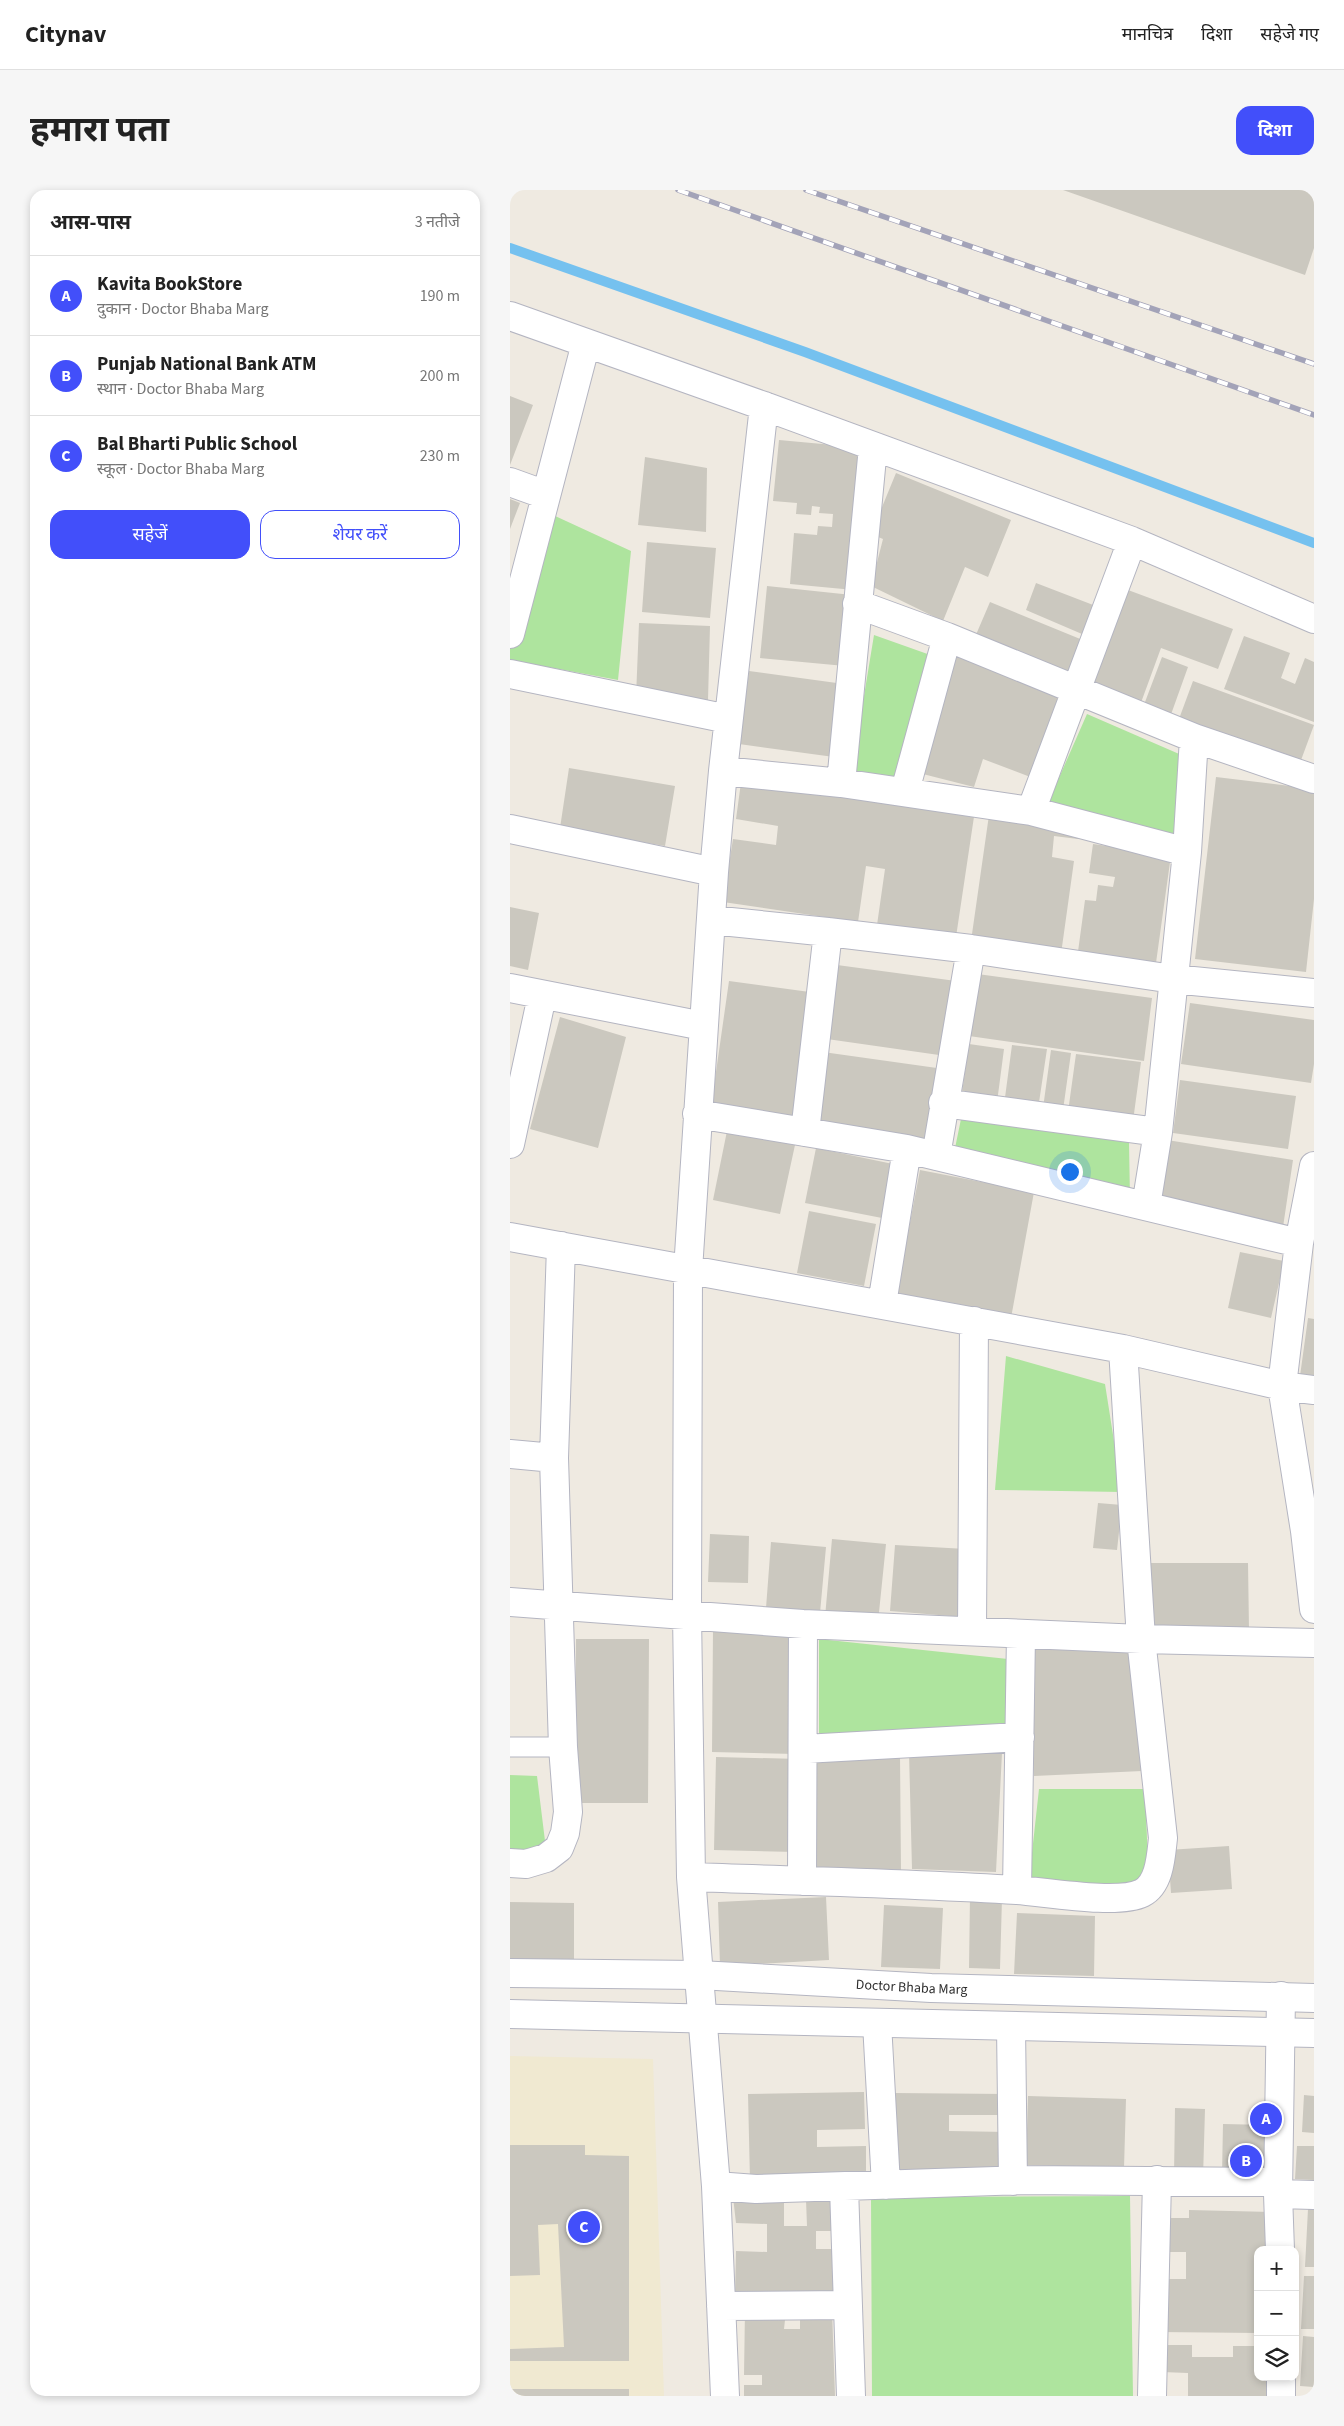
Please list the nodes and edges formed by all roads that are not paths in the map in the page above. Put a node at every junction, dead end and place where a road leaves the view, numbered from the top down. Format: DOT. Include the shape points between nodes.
graph roads {
  1 [pos="510,316"];
  2 [pos="586,342"];
  3 [pos="764,406"];
  4 [pos="873,446"];
  5 [pos="510,482"];
  6 [pos="546,495"];
  7 [pos="1132,541"];
  8 [pos="857,604"];
  9 [pos="1314,619"];
  10 [pos="510,634"];
  11 [pos="947,637"];
  12 [pos="510,674"];
  13 [pos="1076,689"];
  14 [pos="728,719"];
  15 [pos="1194,738"];
  16 [pos="723,771"];
  17 [pos="1314,779"];
  18 [pos="841,783"];
  19 [pos="905,791"];
  20 [pos="1031,811"];
  21 [pos="510,830"];
  22 [pos="1186,852"];
  23 [pos="714,872"];
  24 [pos="711,920"];
  25 [pos="828,932"];
  26 [pos="971,949"];
  27 [pos="1172,979"];
  28 [pos="510,988"];
  29 [pos="1314,993"];
  30 [pos="542,996"];
  31 [pos="703,1026"];
  32 [pos="943,1104"];
  33 [pos="697,1114"];
  34 [pos="805,1132"];
  35 [pos="1158,1132"];
  36 [pos="510,1144"];
  37 [pos="907,1149"];
  38 [pos="936,1156"];
  39 [pos="1314,1166"];
  40 [pos="1146,1206"];
  41 [pos="510,1237"];
  42 [pos="1300,1243"];
  43 [pos="561,1246"];
  44 [pos="688,1270"];
  45 [pos="882,1304"];
  46 [pos="974,1321"];
  47 [pos="1123,1348"];
  48 [pos="1282,1386"];
  49 [pos="1314,1390"];
  50 [pos="510,1454"];
  51 [pos="554,1458"];
  52 [pos="1310,1532"];
  53 [pos="510,1602"];
  54 [pos="559,1604"];
  55 [pos="1314,1608"];
  56 [pos="687,1614"];
  57 [pos="803,1624"];
  58 [pos="972,1632"];
  59 [pos="1021,1634"];
  60 [pos="1141,1639"];
  61 [pos="1314,1643"];
  62 [pos="1020,1737"];
  63 [pos="510,1746"];
  64 [pos="563,1747"];
  65 [pos="804,1749"];
  66 [pos="510,1863"];
  67 [pos="691,1877"];
  68 [pos="802,1881"];
  69 [pos="1017,1890"];
  70 [pos="510,1973"];
  71 [pos="699,1975"];
  72 [pos="1281,1996"];
  73 [pos="1314,1998"];
  74 [pos="510,2014"];
  75 [pos="701,2019"];
  76 [pos="877,2023"];
  77 [pos="1011,2027"];
  78 [pos="1280,2032"];
  79 [pos="1314,2033"];
  80 [pos="1157,2180"];
  81 [pos="1013,2181"];
  82 [pos="886,2185"];
  83 [pos="716,2186"];
  84 [pos="844,2187"];
  85 [pos="1278,2188"];
  86 [pos="1314,2195"];
  87 [pos="1280,2246"];
  88 [pos="848,2305"];
  89 [pos="721,2306"];
  90 [pos="1281,2381"];
  91 [pos="725,2396"];
  92 [pos="851,2396"];
  93 [pos="1152,2396"];
  94 [pos="1281,2396"];
  1 -- 2 [label="street"];
  2 -- 3 [label="street"];
  2 -- 6 [label="street"];
  3 -- 4 [label="street"];
  3 -- 14 [label="street"];
  4 -- 7 [label="street"];
  4 -- 8 [label="street"];
  5 -- 6 [label="street"];
  6 -- 10 [label="street"];
  7 -- 9 [label="street"];
  7 -- 13 [label="street"];
  8 -- 11 [label="street"];
  8 -- 18 [label="street"];
  11 -- 13 [label="street"];
  11 -- 19 [label="street"];
  12 -- 14 [label="street"];
  13 -- 15 [label="street"];
  13 -- 20 [label="street"];
  14 -- 16 [label="street"];
  15 -- 17 [label="street"];
  15 -- 22 [label="street"];
  16 -- 18 [label="street"];
  16 -- 23 [label="street"];
  18 -- 19 [label="street"];
  19 -- 20 [label="street"];
  20 -- 22 [label="street"];
  21 -- 23 [label="street"];
  22 -- 27 [label="street"];
  23 -- 24 [label="street"];
  24 -- 25 [label="street"];
  24 -- 31 [label="street"];
  25 -- 26 [label="street"];
  25 -- 34 [label="street"];
  26 -- 27 [label="street"];
  26 -- 32 [label="street"];
  27 -- 29 [label="street"];
  27 -- 35 [label="street"];
  28 -- 30 [label="street"];
  30 -- 31 [label="street"];
  30 -- 36 [label="street"];
  31 -- 33 [label="street"];
  32 -- 35 [label="street"];
  32 -- 38 [label="street"];
  33 -- 34 [label="street"];
  33 -- 44 [label="street"];
  34 -- 37 [label="street"];
  35 -- 40 [label="street"];
  37 -- 38 [label="street"];
  37 -- 45 [label="street"];
  38 -- 40 [label="street"];
  39 -- 42 [label="street"];
  40 -- 42 [label="street"];
  41 -- 43 [label="street"];
  42 -- 48 [label="street"];
  43 -- 44 [label="street"];
  43 -- 51 [label="street"];
  44 -- 45 [label="street"];
  44 -- 56 [label="street"];
  45 -- 46 [label="street"];
  46 -- 47 [label="street"];
  46 -- 58 [label="street"];
  47 -- 48 [label="street"];
  47 -- 60 [label="street"];
  48 -- 49 [label="street"];
  48 -- 52 [label="street"];
  50 -- 51 [label="street"];
  51 -- 54 [label="street"];
  52 -- 55 [label="street"];
  53 -- 54 [label="street"];
  54 -- 56 [label="street"];
  54 -- 64 [label="street"];
  56 -- 57 [label="street"];
  56 -- 67 [label="street"];
  57 -- 58 [label="street"];
  57 -- 65 [label="street"];
  58 -- 59 [label="street"];
  59 -- 60 [label="street"];
  59 -- 62 [label="street"];
  60 -- 61 [label="street"];
  60 -- 69 [label="street" via="1163,1838 1154,1880 1143,1893 1125,1897"];
  62 -- 65 [label="street"];
  62 -- 69 [label="street"];
  63 -- 64 [label="lane"];
  64 -- 66 [label="street" via="568,1812 559,1848 546,1858 526,1864"];
  65 -- 68 [label="street"];
  67 -- 68 [label="street"];
  67 -- 71 [label="street"];
  68 -- 69 [label="street"];
  70 -- 71 [label="street, Doctor Bhaba Marg"];
  71 -- 72 [label="street, Doctor Bhaba Marg" via="931,1988"];
  71 -- 75 [label="street"];
  72 -- 73 [label="street, Doctor Bhaba Marg"];
  72 -- 78 [label="street"];
  74 -- 75 [label="street"];
  75 -- 76 [label="street"];
  75 -- 83 [label="street"];
  76 -- 77 [label="street"];
  76 -- 82 [label="street"];
  77 -- 78 [label="street"];
  77 -- 81 [label="street"];
  78 -- 79 [label="street"];
  78 -- 85 [label="street"];
  80 -- 81 [label="street"];
  80 -- 85 [label="street"];
  80 -- 93 [label="street"];
  81 -- 82 [label="street"];
  82 -- 84 [label="street"];
  83 -- 84 [label="street" via="756,2189"];
  83 -- 89 [label="street"];
  84 -- 88 [label="street"];
  85 -- 86 [label="street"];
  85 -- 87 [label="street"];
  88 -- 89 [label="street"];
  88 -- 92 [label="street"];
  89 -- 91 [label="street"];
  90 -- 94 [label="street"];
}
